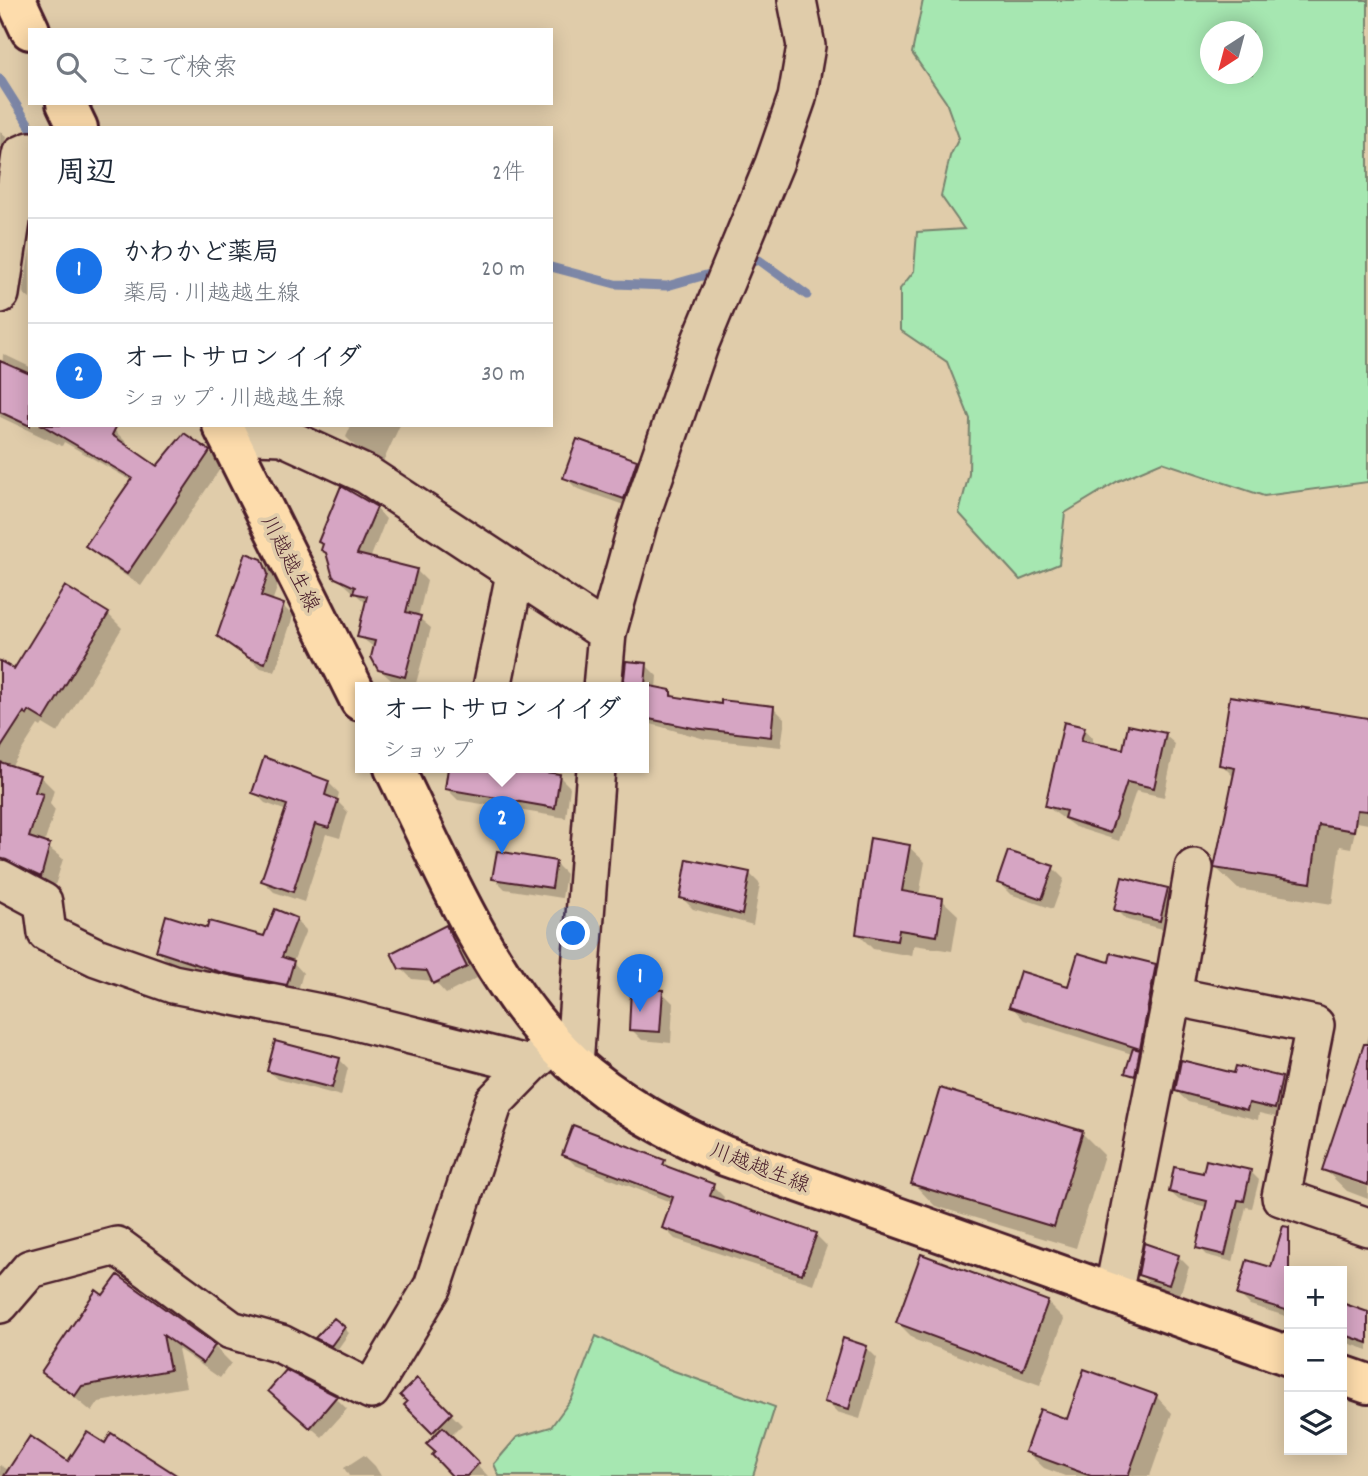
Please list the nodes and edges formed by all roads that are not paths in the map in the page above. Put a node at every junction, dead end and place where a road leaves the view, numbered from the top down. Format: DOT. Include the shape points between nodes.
graph roads {
  1 [pos="16,0"];
  2 [pos="797,0"];
  3 [pos="29,28"];
  4 [pos="28,151"];
  5 [pos="0,294"];
  6 [pos="224,430"];
  7 [pos="515,575"];
  8 [pos="607,633"];
  9 [pos="493,682"];
  10 [pos="603,682"];
  11 [pos="355,691"];
  12 [pos="396,773"];
  13 [pos="595,773"];
  14 [pos="1194,868"];
  15 [pos="0,879"];
  16 [pos="1172,996"];
  17 [pos="553,1058"];
  18 [pos="1368,1227"];
  19 [pos="1113,1294"];
  20 [pos="0,1304"];
  21 [pos="1284,1354"];
  22 [pos="1347,1377"];
  23 [pos="1368,1384"];
  1 -- 3 [label="main road"];
  2 -- 8 [label="street" via="806,47 797,98 700,343 638,523"];
  4 -- 5 [label="street" via="21,155"];
  6 -- 7 [label="street" via="282,436 332,457 367,475"];
  6 -- 11 [label="main road, 川越越生線"];
  7 -- 8 [label="street"];
  7 -- 9 [label="street"];
  8 -- 10 [label="street"];
  12 -- 17 [label="main road, 川越越生線" via="467,915"];
  13 -- 17 [label="street"];
  14 -- 16 [label="street"];
  15 -- 17 [label="street" via="43,902 47,933 173,984"];
  16 -- 18 [label="street" via="1315,1025 1281,1197"];
  16 -- 19 [label="street"];
  17 -- 19 [label="main road, 川越越生線" via="671,1131 725,1156"];
  17 -- 20 [label="street" via="494,1102 433,1286 371,1390 281,1344 231,1330 117,1246 30,1269"];
  19 -- 21 [label="main road, 川越越生線"];
  22 -- 23 [label="main road"];
}
